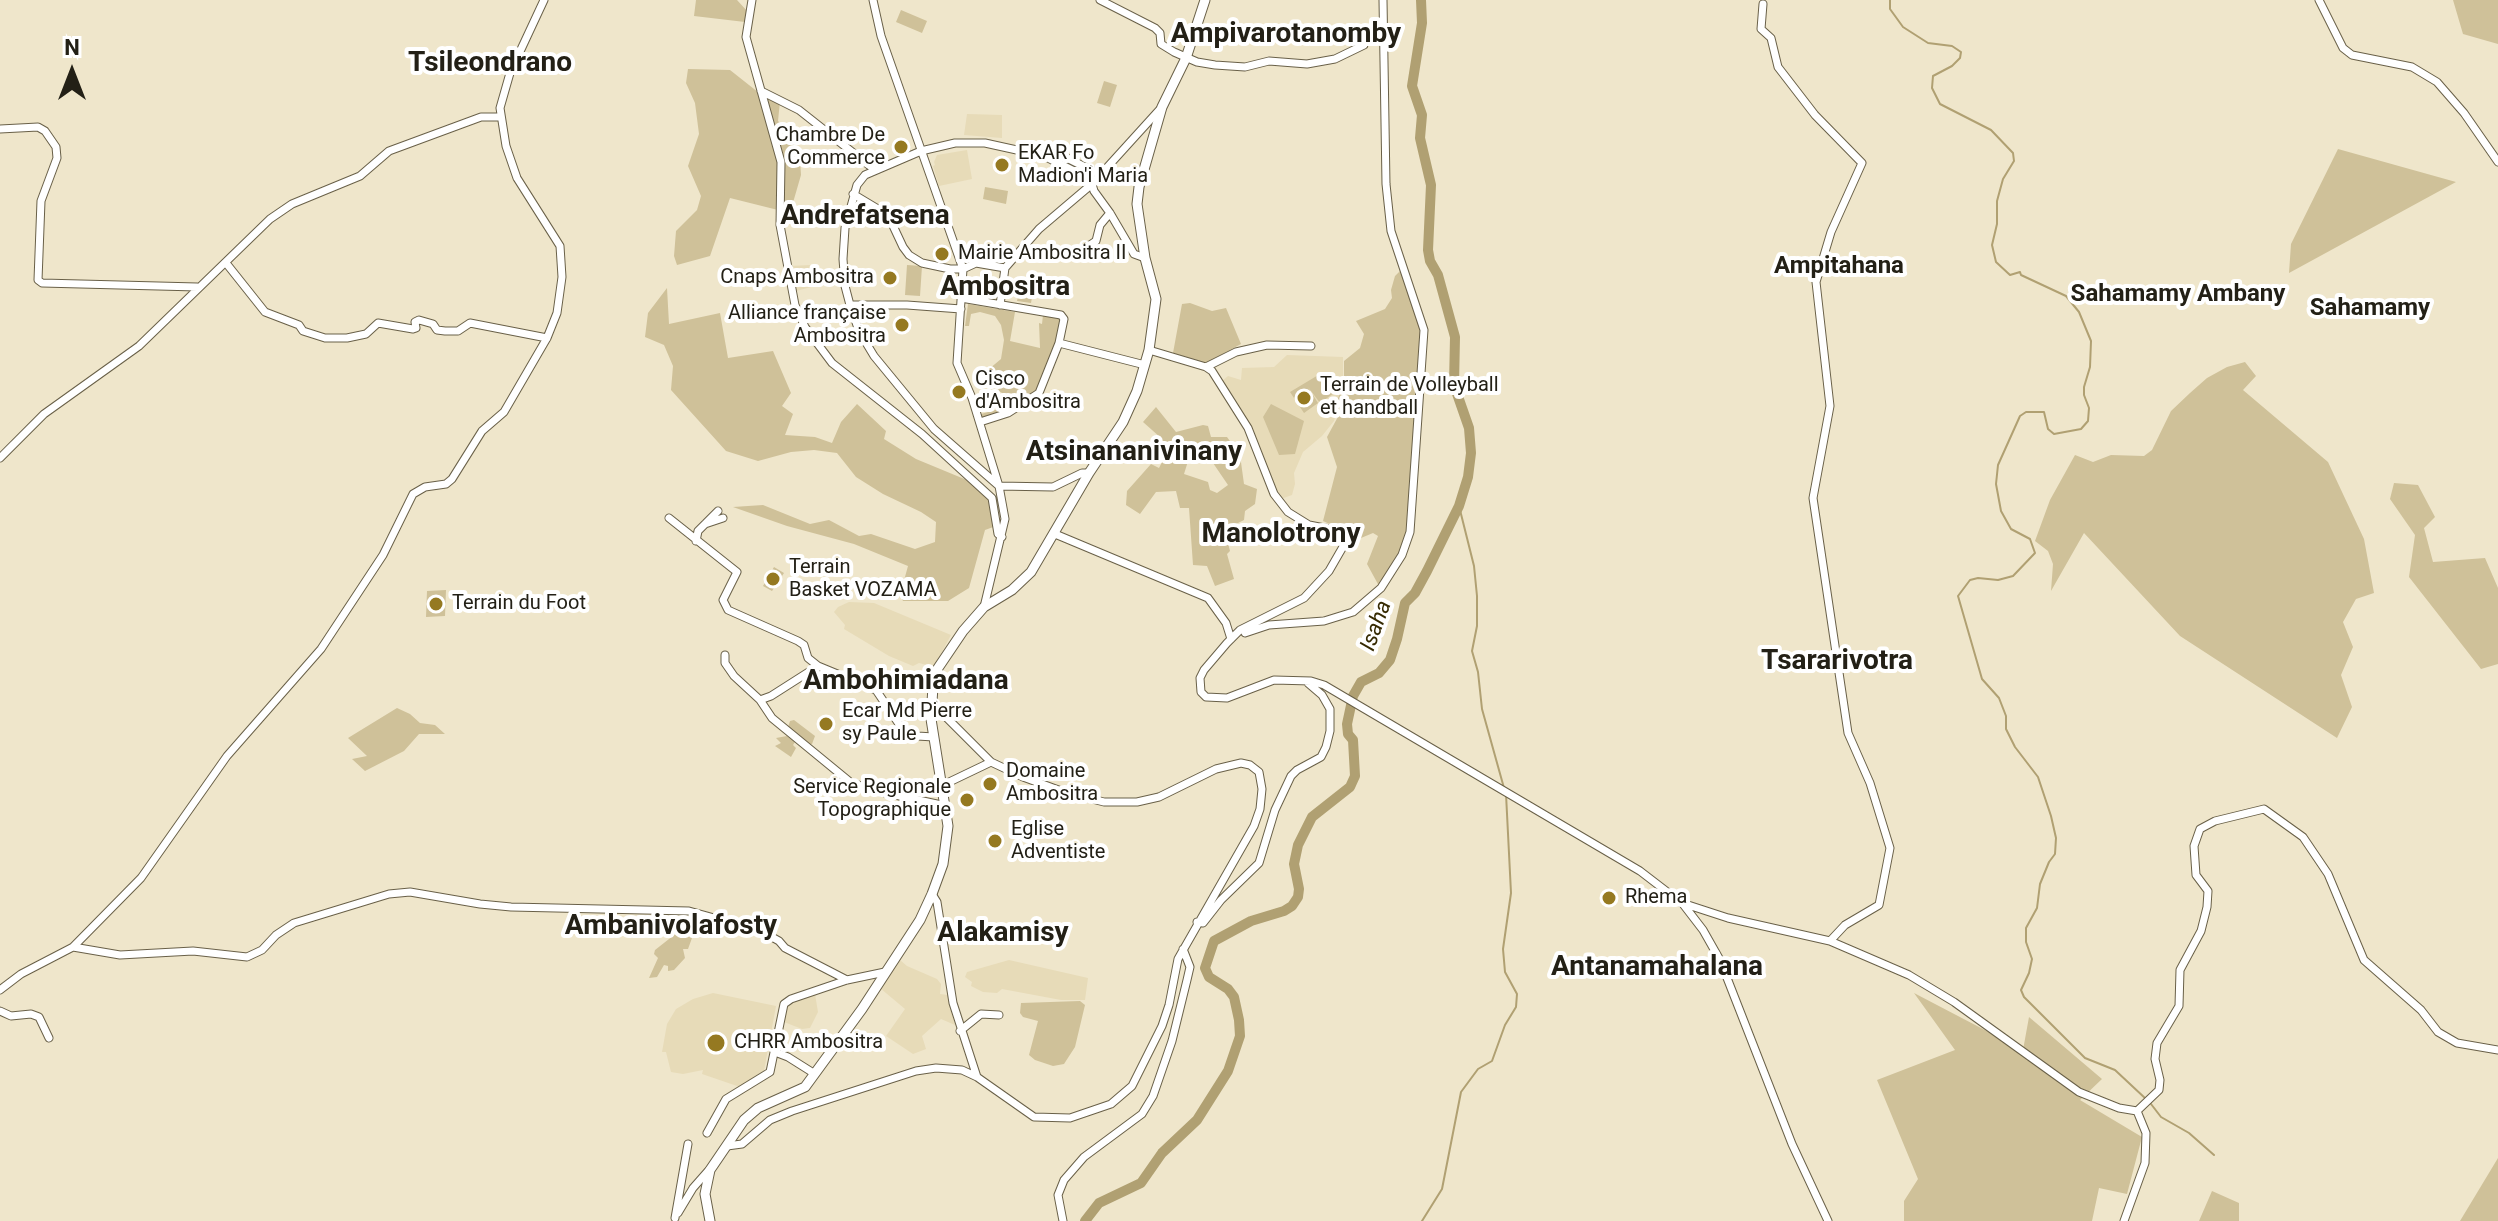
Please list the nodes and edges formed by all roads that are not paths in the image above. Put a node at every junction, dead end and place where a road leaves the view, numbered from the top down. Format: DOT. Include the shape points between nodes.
graph roads {
  1 [pos="544,0"];
  2 [pos="752,0"];
  3 [pos="873,0"];
  4 [pos="1100,0"];
  5 [pos="1205,0"];
  6 [pos="1383,0"];
  7 [pos="2319,0"];
  8 [pos="1763,4"];
  9 [pos="1383,26"];
  10 [pos="1186,58"];
  11 [pos="761,91"];
  12 [pos="1162,107"];
  13 [pos="501,117"];
  14 [pos="0,129"];
  15 [pos="921,151"];
  16 [pos="1044,156"];
  17 [pos="2498,162"];
  18 [pos="875,170"];
  19 [pos="1099,174"];
  20 [pos="1092,184"];
  21 [pos="853,194"];
  22 [pos="1110,213"];
  23 [pos="1080,252"];
  24 [pos="1145,258"];
  25 [pos="226,263"];
  26 [pos="1005,268"];
  27 [pos="963,269"];
  28 [pos="197,287"];
  29 [pos="961,298"];
  30 [pos="850,305"];
  31 [pos="1000,305"];
  32 [pos="961,309"];
  33 [pos="547,338"];
  34 [pos="1059,343"];
  35 [pos="1311,346"];
  36 [pos="1149,350"];
  37 [pos="1145,365"];
  38 [pos="1206,367"];
  39 [pos="980,422"];
  40 [pos="0,458"];
  41 [pos="1089,473"];
  42 [pos="999,486"];
  43 [pos="720,514"];
  44 [pos="669,518"];
  45 [pos="1055,534"];
  46 [pos="1002,537"];
  47 [pos="696,541"];
  48 [pos="984,607"];
  49 [pos="1232,638"];
  50 [pos="725,655"];
  51 [pos="818,666"];
  52 [pos="1302,680"];
  53 [pos="760,700"];
  54 [pos="933,704"];
  55 [pos="934,737"];
  56 [pos="991,762"];
  57 [pos="943,785"];
  58 [pos="946,806"];
  59 [pos="932,894"];
  60 [pos="1683,904"];
  61 [pos="1197,922"];
  62 [pos="1830,941"];
  63 [pos="73,947"];
  64 [pos="1183,949"];
  65 [pos="885,972"];
  66 [pos="847,980"];
  67 [pos="0,990"];
  68 [pos="0,1011"];
  69 [pos="999,1015"];
  70 [pos="960,1031"];
  71 [pos="49,1038"];
  72 [pos="2498,1050"];
  73 [pos="775,1052"];
  74 [pos="815,1074"];
  75 [pos="977,1077"];
  76 [pos="2137,1111"];
  77 [pos="707,1133"];
  78 [pos="688,1144"];
  79 [pos="727,1146"];
  80 [pos="710,1170"];
  81 [pos="674,1219"];
  82 [pos="710,1221"];
  83 [pos="1063,1221"];
  84 [pos="1828,1221"];
  85 [pos="2124,1221"];
  1 -- 13 [label="street" via="503,91"];
  2 -- 11 [label="street" via="746,37"];
  3 -- 15 [label="street"];
  4 -- 10 [label="street" via="1155,28 1161,44"];
  5 -- 10 [label="main road"];
  6 -- 9 [label="street"];
  7 -- 17 [label="street" via="2343,48 2352,55 2412,67 2437,82"];
  8 -- 62 [label="street" via="1761,29 1771,38 1778,67 1862,163 1831,232 1816,282 1830,406 1813,498 1848,733 1890,848 1879,905 1845,925"];
  9 -- 10 [label="street" via="1366,31 1364,45 1346,55 1307,64 1269,61 1237,67"];
  9 -- 49 [label="street" via="1391,231 1424,330 1410,532 1381,588 1353,612 1324,621 1269,625"];
  10 -- 12 [label="main road"];
  11 -- 18 [label="street" via="799,110"];
  11 -- 46 [label="street" via="781,162 781,239 805,327 832,363 992,498"];
  12 -- 19 [label="street"];
  12 -- 24 [label="main road" via="1137,204"];
  13 -- 25 [label="street" via="481,117 389,151 360,176 292,204 270,219"];
  13 -- 33 [label="street" via="510,163 560,246 559,301"];
  14 -- 28 [label="street" via="38,127 56,147 41,201 38,280"];
  15 -- 16 [label="street" via="969,142"];
  15 -- 18 [label="street"];
  15 -- 27 [label="street"];
  16 -- 19 [label="street" via="1061,155"];
  16 -- 20 [label="street"];
  18 -- 21 [label="street"];
  19 -- 20 [label="street"];
  20 -- 22 [label="street"];
  20 -- 26 [label="street" via="1039,229"];
  21 -- 27 [label="street" via="888,215 909,255 922,263"];
  21 -- 30 [label="street" via="843,259"];
  22 -- 23 [label="street" via="1096,241"];
  22 -- 24 [label="street" via="1134,254"];
  24 -- 36 [label="main road" via="1156,299"];
  25 -- 28 [label="street"];
  25 -- 33 [label="street" via="265,312 325,338 366,334 378,323 413,329 419,320 437,330 458,331 470,323"];
  26 -- 27 [label="street" via="976,263"];
  26 -- 31 [label="street"];
  27 -- 29 [label="street"];
  28 -- 40 [label="street" via="139,346 44,414"];
  29 -- 31 [label="street"];
  29 -- 32 [label="street"];
  30 -- 32 [label="street"];
  30 -- 42 [label="street" via="874,356 934,429"];
  31 -- 34 [label="street" via="1061,315"];
  32 -- 39 [label="street" via="957,363"];
  33 -- 63 [label="street" via="504,412 482,431 452,479 413,494 383,555 321,649 227,756 141,878"];
  34 -- 37 [label="street"];
  34 -- 39 [label="street" via="1039,393 1008,413"];
  35 -- 38 [label="street" via="1267,345"];
  36 -- 37 [label="main road"];
  36 -- 38 [label="street"];
  37 -- 41 [label="main road" via="1123,422"];
  38 -- 49 [label="street" via="1248,428 1274,494 1288,512 1344,537 1329,571 1304,598"];
  39 -- 42 [label="street"];
  41 -- 42 [label="street" via="1053,487"];
  41 -- 45 [label="main road"];
  42 -- 46 [label="street" via="1005,519"];
  43 -- 47 [label="street" via="698,531"];
  44 -- 47 [label="street"];
  45 -- 48 [label="main road" via="1023,581"];
  45 -- 49 [label="street" via="1208,598"];
  46 -- 48 [label="street"];
  47 -- 51 [label="street" via="737,572 723,600 728,610 798,641"];
  48 -- 54 [label="main road" via="938,668"];
  49 -- 52 [label="street" via="1200,678 1206,697 1227,698 1274,680"];
  50 -- 53 [label="street" via="734,676"];
  51 -- 53 [label="street"];
  51 -- 55 [label="street" via="876,690 903,730"];
  52 -- 60 [label="street" via="1357,703 1640,871"];
  52 -- 61 [label="street" via="1330,709 1326,747 1321,757 1291,776 1259,863 1203,923"];
  53 -- 58 [label="street" via="789,734 850,782"];
  54 -- 55 [label="main road"];
  54 -- 56 [label="street"];
  55 -- 57 [label="main road"];
  56 -- 57 [label="street"];
  56 -- 61 [label="street" via="1104,802 1159,797 1216,769 1250,765 1259,772 1262,789 1257,817"];
  57 -- 58 [label="main road"];
  58 -- 59 [label="main road" via="948,843"];
  59 -- 65 [label="main road"];
  59 -- 70 [label="street"];
  60 -- 62 [label="street"];
  60 -- 84 [label="street" via="1720,960"];
  61 -- 64 [label="street"];
  62 -- 76 [label="street" via="1909,975 1954,1002 2079,1092"];
  63 -- 66 [label="street" via="120,955 185,951 247,957 294,923 410,892 495,906 689,911 761,931"];
  63 -- 67 [label="street"];
  64 -- 75 [label="street" via="1162,1026 1132,1086 1111,1104 1070,1118 1034,1117"];
  64 -- 83 [label="street" via="1190,967 1153,1096 1142,1114 1084,1157 1064,1180 1058,1195"];
  65 -- 66 [label="street"];
  65 -- 74 [label="main road"];
  66 -- 73 [label="street" via="784,1004"];
  68 -- 71 [label="street" via="39,1017"];
  69 -- 70 [label="street" via="981,1014"];
  70 -- 75 [label="street"];
  72 -- 76 [label="street" via="2457,1043 2438,1032 2364,960 2328,874 2303,837 2264,809 2253,810 2200,829 2194,846 2196,875 2208,891 2207,907 2180,970 2179,1006 2157,1043 2159,1090"];
  73 -- 74 [label="street"];
  73 -- 77 [label="street" via="770,1072 726,1099"];
  74 -- 79 [label="main road" via="805,1087 758,1108"];
  75 -- 79 [label="street" via="962,1070 916,1071 792,1111 770,1120 742,1144"];
  76 -- 85 [label="street" via="2146,1133 2145,1163"];
  78 -- 81 [label="street"];
  79 -- 80 [label="main road"];
  80 -- 81 [label="street"];
  80 -- 82 [label="main road" via="705,1194"];
}
